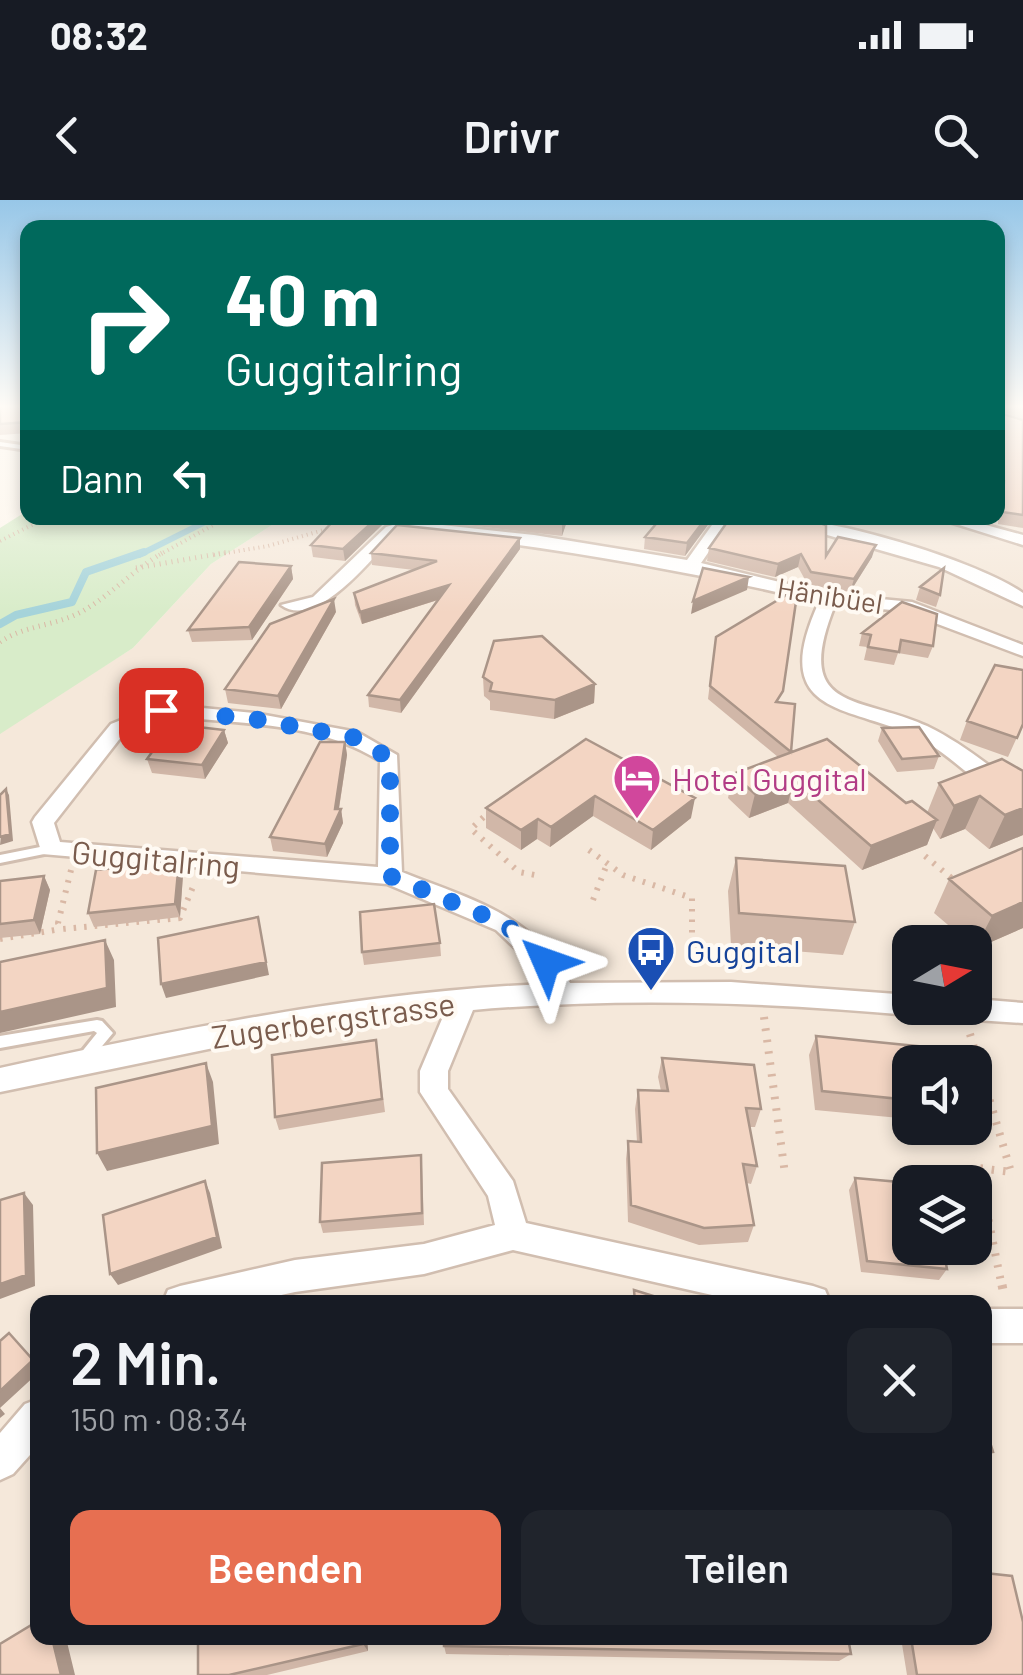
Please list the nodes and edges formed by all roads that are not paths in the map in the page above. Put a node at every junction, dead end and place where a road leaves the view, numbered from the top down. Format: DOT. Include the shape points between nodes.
graph roads {
  1 [pos="719,525"];
  2 [pos="806,525"];
  3 [pos="969,525"];
  4 [pos="1023,540"];
  5 [pos="692,566"];
  6 [pos="829,599"];
  7 [pos="1023,601"];
  8 [pos="290,605"];
  9 [pos="1023,650"];
  10 [pos="1023,800"];
  11 [pos="62,850"];
  12 [pos="0,860"];
  13 [pos="390,876"];
  14 [pos="562,994"];
  15 [pos="464,1000"];
  16 [pos="892,1004"];
  17 [pos="992,1011"];
  18 [pos="1023,1013"];
  19 [pos="0,1042"];
  20 [pos="82,1061"];
  21 [pos="0,1080"];
  22 [pos="513,1235"];
  23 [pos="211,1295"];
  24 [pos="782,1295"];
  25 [pos="30,1426"];
  26 [pos="0,1462"];
  1 -- 5 [label="street"];
  2 -- 7 [label="street, Hänibüel" via="975,576"];
  3 -- 4 [label="street"];
  5 -- 6 [label="street, Hänibüel"];
  5 -- 8 [label="street, Hänibüel" via="406,526 391,530 318,602"];
  6 -- 9 [label="street, Hänibüel" via="906,606"];
  6 -- 10 [label="street" via="818,622 812,676 817,690 834,703 918,729"];
  11 -- 12 [label="lane"];
  11 -- 13 [label="street, Guggitalring"];
  11 -- 13 [label="street, Guggitalring" via="44,822 118,728 161,710 357,738 390,759"];
  13 -- 14 [label="street, Guggitalring" via="505,924 546,962"];
  14 -- 15 [label="street, Zugerbergstrasse"];
  14 -- 16 [label="street, Zugerbergstrasse" via="703,991"];
  15 -- 20 [label="street, Zugerbergstrasse" via="312,1018"];
  15 -- 22 [label="street" via="434,1071 434,1092 502,1191"];
  17 -- 18 [label="street"];
  19 -- 20 [label="lane" via="97,1025 106,1033"];
  20 -- 21 [label="street, Zugerbergstrasse"];
  22 -- 23 [label="street" via="424,1259"];
  22 -- 24 [label="street"];
  25 -- 26 [label="street"];
}
